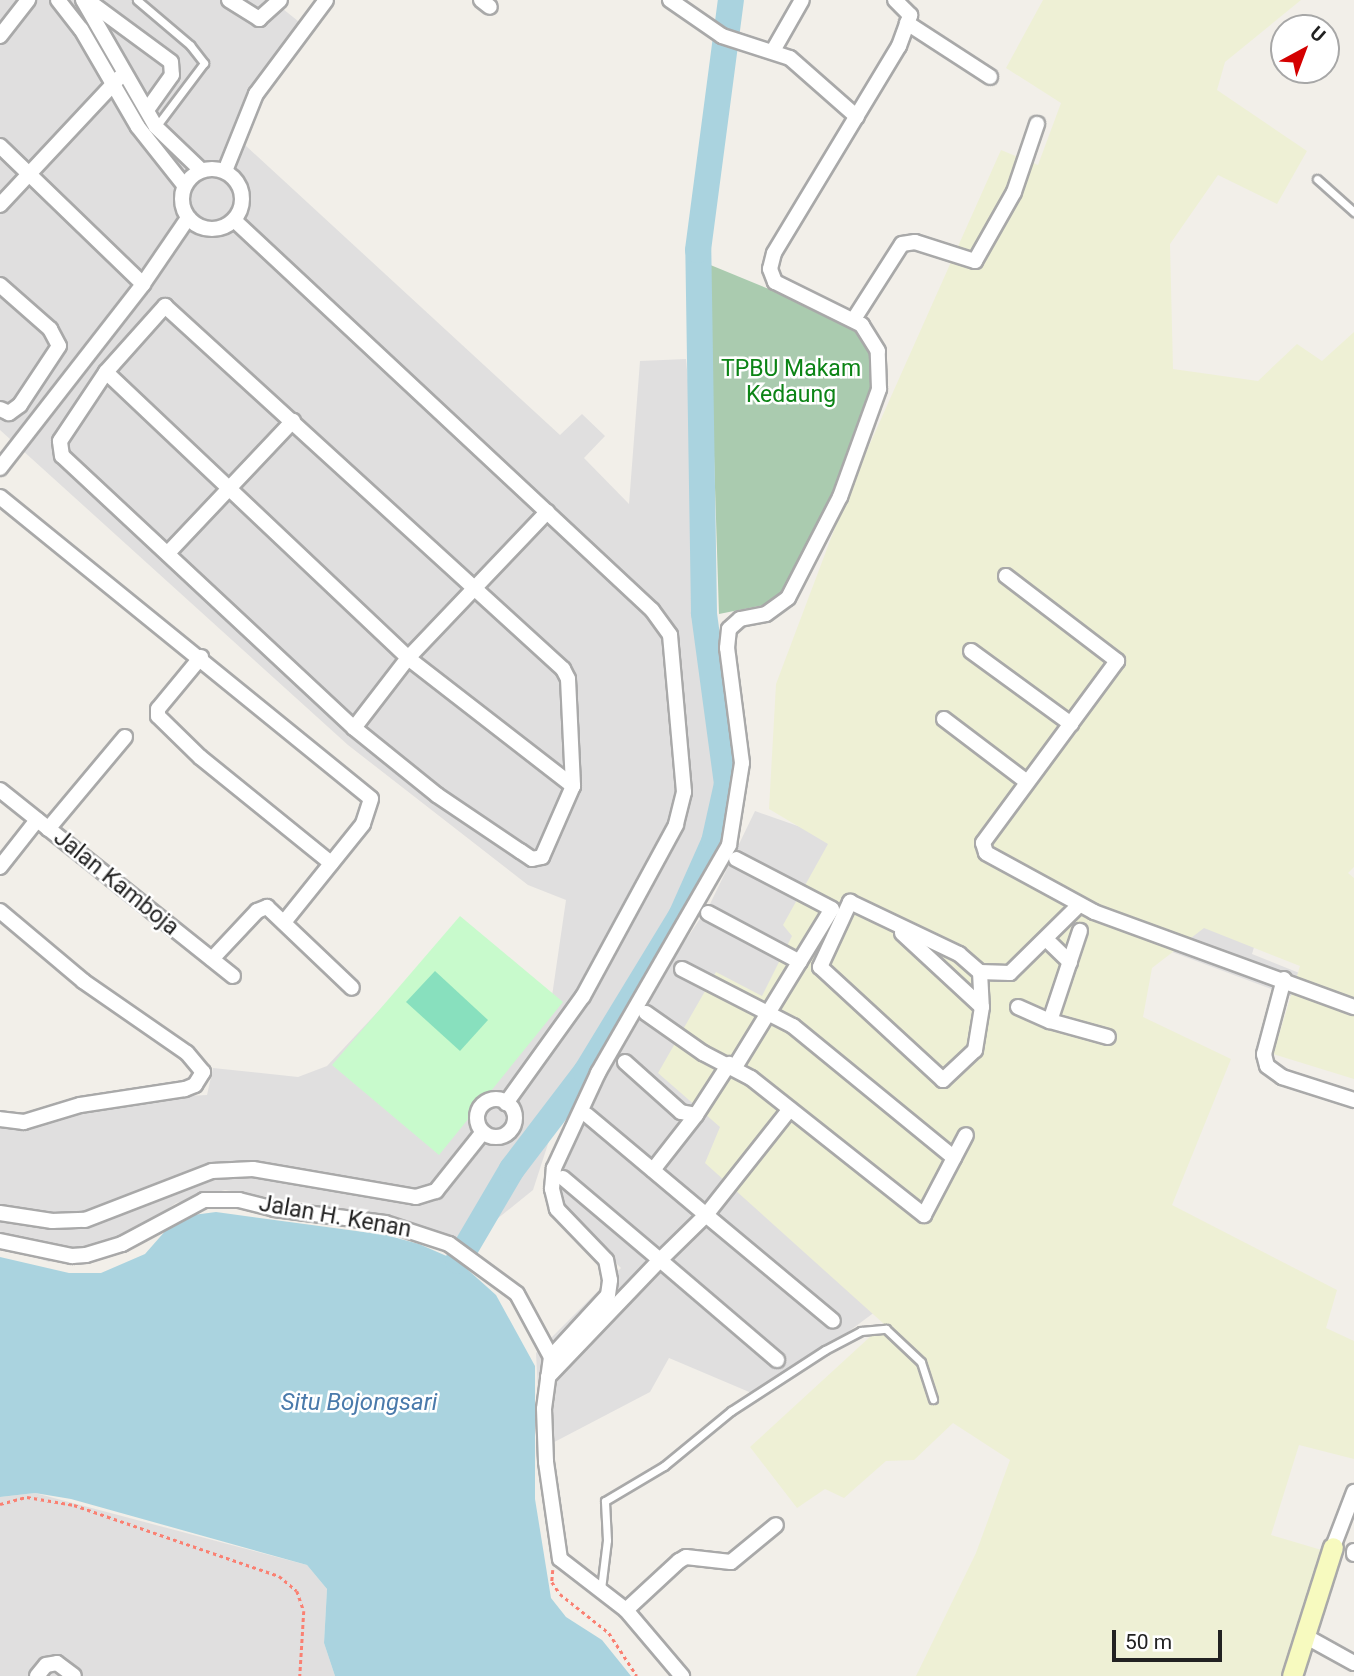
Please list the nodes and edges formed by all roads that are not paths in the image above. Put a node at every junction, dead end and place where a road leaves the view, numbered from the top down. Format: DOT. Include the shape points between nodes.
graph roads {
  1 [pos="28,0"];
  2 [pos="58,0"];
  3 [pos="85,0"];
  4 [pos="137,0"];
  5 [pos="229,0"];
  6 [pos="280,0"];
  7 [pos="326,0"];
  8 [pos="670,0"];
  9 [pos="802,0"];
  10 [pos="895,0"];
  11 [pos="916,0"];
  12 [pos="908,19"];
  13 [pos="0,36"];
  14 [pos="774,50"];
  15 [pos="126,72"];
  16 [pos="990,77"];
  17 [pos="112,84"];
  18 [pos="147,110"];
  19 [pos="857,117"];
  20 [pos="1037,124"];
  21 [pos="156,127"];
  22 [pos="0,146"];
  23 [pos="201,170"];
  24 [pos="225,171"];
  25 [pos="27,174"];
  26 [pos="1317,179"];
  27 [pos="184,185"];
  28 [pos="0,205"];
  29 [pos="1354,212"];
  30 [pos="188,218"];
  31 [pos="234,220"];
  32 [pos="143,284"];
  33 [pos="0,285"];
  34 [pos="854,319"];
  35 [pos="106,373"];
  36 [pos="0,410"];
  37 [pos="293,421"];
  38 [pos="0,468"];
  39 [pos="230,486"];
  40 [pos="0,497"];
  41 [pos="547,513"];
  42 [pos="168,553"];
  43 [pos="1006,576"];
  44 [pos="477,589"];
  45 [pos="971,651"];
  46 [pos="201,657"];
  47 [pos="408,659"];
  48 [pos="944,719"];
  49 [pos="1071,724"];
  50 [pos="354,728"];
  51 [pos="125,737"];
  52 [pos="1027,782"];
  53 [pos="573,786"];
  54 [pos="0,790"];
  55 [pos="43,824"];
  56 [pos="736,859"];
  57 [pos="331,863"];
  58 [pos="0,867"];
  59 [pos="1080,905"];
  60 [pos="0,911"];
  61 [pos="708,913"];
  62 [pos="285,921"];
  63 [pos="891,923"];
  64 [pos="1080,931"];
  65 [pos="1047,940"];
  66 [pos="212,959"];
  67 [pos="800,962"];
  68 [pos="1070,962"];
  69 [pos="682,969"];
  70 [pos="986,972"];
  71 [pos="233,976"];
  72 [pos="1284,979"];
  73 [pos="352,988"];
  74 [pos="982,1007"];
  75 [pos="1018,1007"];
  76 [pos="1354,1007"];
  77 [pos="646,1013"];
  78 [pos="766,1014"];
  79 [pos="1050,1021"];
  80 [pos="1108,1037"];
  81 [pos="625,1062"];
  82 [pos="732,1065"];
  83 [pos="1354,1100"];
  84 [pos="506,1103"];
  85 [pos="790,1109"];
  86 [pos="587,1115"];
  87 [pos="696,1115"];
  88 [pos="0,1119"];
  89 [pos="483,1132"];
  90 [pos="966,1135"];
  91 [pos="954,1158"];
  92 [pos="653,1170"];
  93 [pos="563,1178"];
  94 [pos="0,1213"];
  95 [pos="706,1214"];
  96 [pos="0,1241"];
  97 [pos="660,1260"];
  98 [pos="833,1321"];
  99 [pos="551,1357"];
  100 [pos="777,1360"];
  101 [pos="548,1377"];
  102 [pos="933,1399"];
  103 [pos="1354,1492"];
  104 [pos="776,1525"];
  105 [pos="1333,1547"];
  106 [pos="600,1591"];
  107 [pos="626,1610"];
  108 [pos="1306,1636"];
  109 [pos="1354,1663"];
  110 [pos="37,1676"];
  111 [pos="74,1676"];
  112 [pos="682,1676"];
  113 [pos="1292,1676"];
  1 -- 13 [label="street"];
  2 -- 17 [label="street" via="81,29"];
  3 -- 15 [label="street"];
  3 -- 18 [label="street" via="171,62 172,75"];
  4 -- 21 [label="lane" via="190,45 204,63"];
  5 -- 6 [label="street" via="259,19"];
  7 -- 24 [label="street" via="256,94"];
  8 -- 14 [label="street" via="727,38"];
  9 -- 14 [label="street"];
  10 -- 12 [label="street"];
  11 -- 12 [label="street"];
  12 -- 16 [label="street"];
  12 -- 19 [label="street"];
  14 -- 19 [label="street" via="804,69"];
  15 -- 17 [label="street"];
  15 -- 18 [label="street"];
  17 -- 25 [label="street"];
  17 -- 27 [label="street" via="154,150"];
  18 -- 21 [label="street"];
  19 -- 34 [label="street" via="774,253 770,269 775,282"];
  20 -- 34 [label="street" via="1014,192 975,261 915,242 902,244"];
  21 -- 23 [label="street"];
  22 -- 25 [label="street"];
  23 -- 24 [label="street"];
  23 -- 27 [label="street"];
  24 -- 31 [label="street" via="242,194"];
  25 -- 28 [label="street"];
  25 -- 32 [label="street"];
  26 -- 29 [label="lane"];
  27 -- 30 [label="street" via="181,202"];
  30 -- 31 [label="street" via="205,229"];
  30 -- 32 [label="street"];
  31 -- 41 [label="street"];
  32 -- 38 [label="street"];
  33 -- 36 [label="street" via="50,329 60,346 20,405 9,413"];
  34 -- 99 [label="street" via="873,339 882,369 840,497 788,598 766,614 740,619 729,629 727,648 742,763 729,845 598,1073 554,1168 552,1189 557,1209 606,1260 610,1280 608,1295"];
  35 -- 37 [label="street" via="156,311 169,306"];
  35 -- 39 [label="street"];
  35 -- 42 [label="street" via="60,441 60,449"];
  37 -- 39 [label="street"];
  37 -- 44 [label="street"];
  39 -- 42 [label="street"];
  39 -- 47 [label="street"];
  40 -- 46 [label="street"];
  41 -- 44 [label="street"];
  41 -- 84 [label="street" via="660,618 670,635 684,792 676,825 583,996"];
  42 -- 50 [label="street"];
  43 -- 49 [label="street" via="1116,661"];
  44 -- 47 [label="street"];
  44 -- 53 [label="street" via="563,668 568,680"];
  45 -- 49 [label="street"];
  46 -- 57 [label="street" via="371,799 363,824"];
  46 -- 57 [label="street" via="158,709 158,716"];
  47 -- 50 [label="street"];
  47 -- 53 [label="street"];
  48 -- 52 [label="street"];
  49 -- 52 [label="street"];
  50 -- 53 [label="street" via="437,795 532,859 542,857"];
  51 -- 55 [label="street"];
  52 -- 59 [label="street" via="982,843 986,853"];
  54 -- 55 [label="street, Jalan Kamboja"];
  55 -- 58 [label="street"];
  55 -- 66 [label="street, Jalan Kamboja"];
  56 -- 67 [label="street" via="832,909"];
  57 -- 62 [label="street"];
  59 -- 65 [label="street"];
  59 -- 72 [label="street"];
  60 -- 88 [label="street" via="83,981 187,1053 203,1072 195,1085 185,1089 80,1105 24,1122"];
  61 -- 67 [label="street"];
  62 -- 66 [label="street" via="263,908"];
  62 -- 73 [label="street"];
  63 -- 70 [label="street"];
  63 -- 74 [label="street"];
  63 -- 74 [label="street" via="850,902 820,967 943,1080 975,1051"];
  64 -- 68 [label="street"];
  65 -- 68 [label="street"];
  65 -- 70 [label="street" via="1010,973"];
  66 -- 71 [label="street, Jalan Kamboja"];
  67 -- 78 [label="street"];
  68 -- 79 [label="street"];
  69 -- 78 [label="street"];
  70 -- 74 [label="street"];
  72 -- 76 [label="street"];
  72 -- 83 [label="street" via="1264,1054 1267,1066 1282,1077"];
  75 -- 79 [label="street"];
  77 -- 82 [label="street" via="703,1053"];
  78 -- 82 [label="street"];
  78 -- 91 [label="street" via="793,1026"];
  79 -- 80 [label="street"];
  81 -- 87 [label="street" via="681,1112"];
  82 -- 85 [label="street"];
  82 -- 87 [label="street"];
  84 -- 89 [label="street" via="491,1100 481,1107 477,1119"];
  84 -- 89 [label="street" via="514,1115 509,1132 498,1137"];
  85 -- 91 [label="street" via="925,1215"];
  85 -- 95 [label="street"];
  86 -- 92 [label="street"];
  87 -- 92 [label="street"];
  89 -- 94 [label="street" via="436,1191 416,1197 253,1169 212,1171 85,1220 52,1221"];
  90 -- 91 [label="street"];
  92 -- 95 [label="street"];
  93 -- 97 [label="street"];
  95 -- 97 [label="street"];
  95 -- 98 [label="street"];
  96 -- 99 [label="street, Jalan H. Kenan" via="86,1255 122,1244 204,1200 239,1200 385,1223 449,1244 491,1273 517,1294"];
  97 -- 100 [label="street"];
  97 -- 101 [label="street"];
  99 -- 101 [label="street"];
  101 -- 106 [label="street" via="546,1462 560,1559"];
  102 -- 106 [label="lane" via="925,1369 886,1329 861,1331 825,1350 731,1411 664,1466 605,1501 607,1541"];
  103 -- 105 [label="street"];
  104 -- 107 [label="street" via="732,1562 686,1557"];
  105 -- 108 [label="street"];
  106 -- 107 [label="street"];
  107 -- 112 [label="street"];
  108 -- 109 [label="street"];
  108 -- 113 [label="street"];
  110 -- 111 [label="street" via="46,1665 57,1662"];
}
